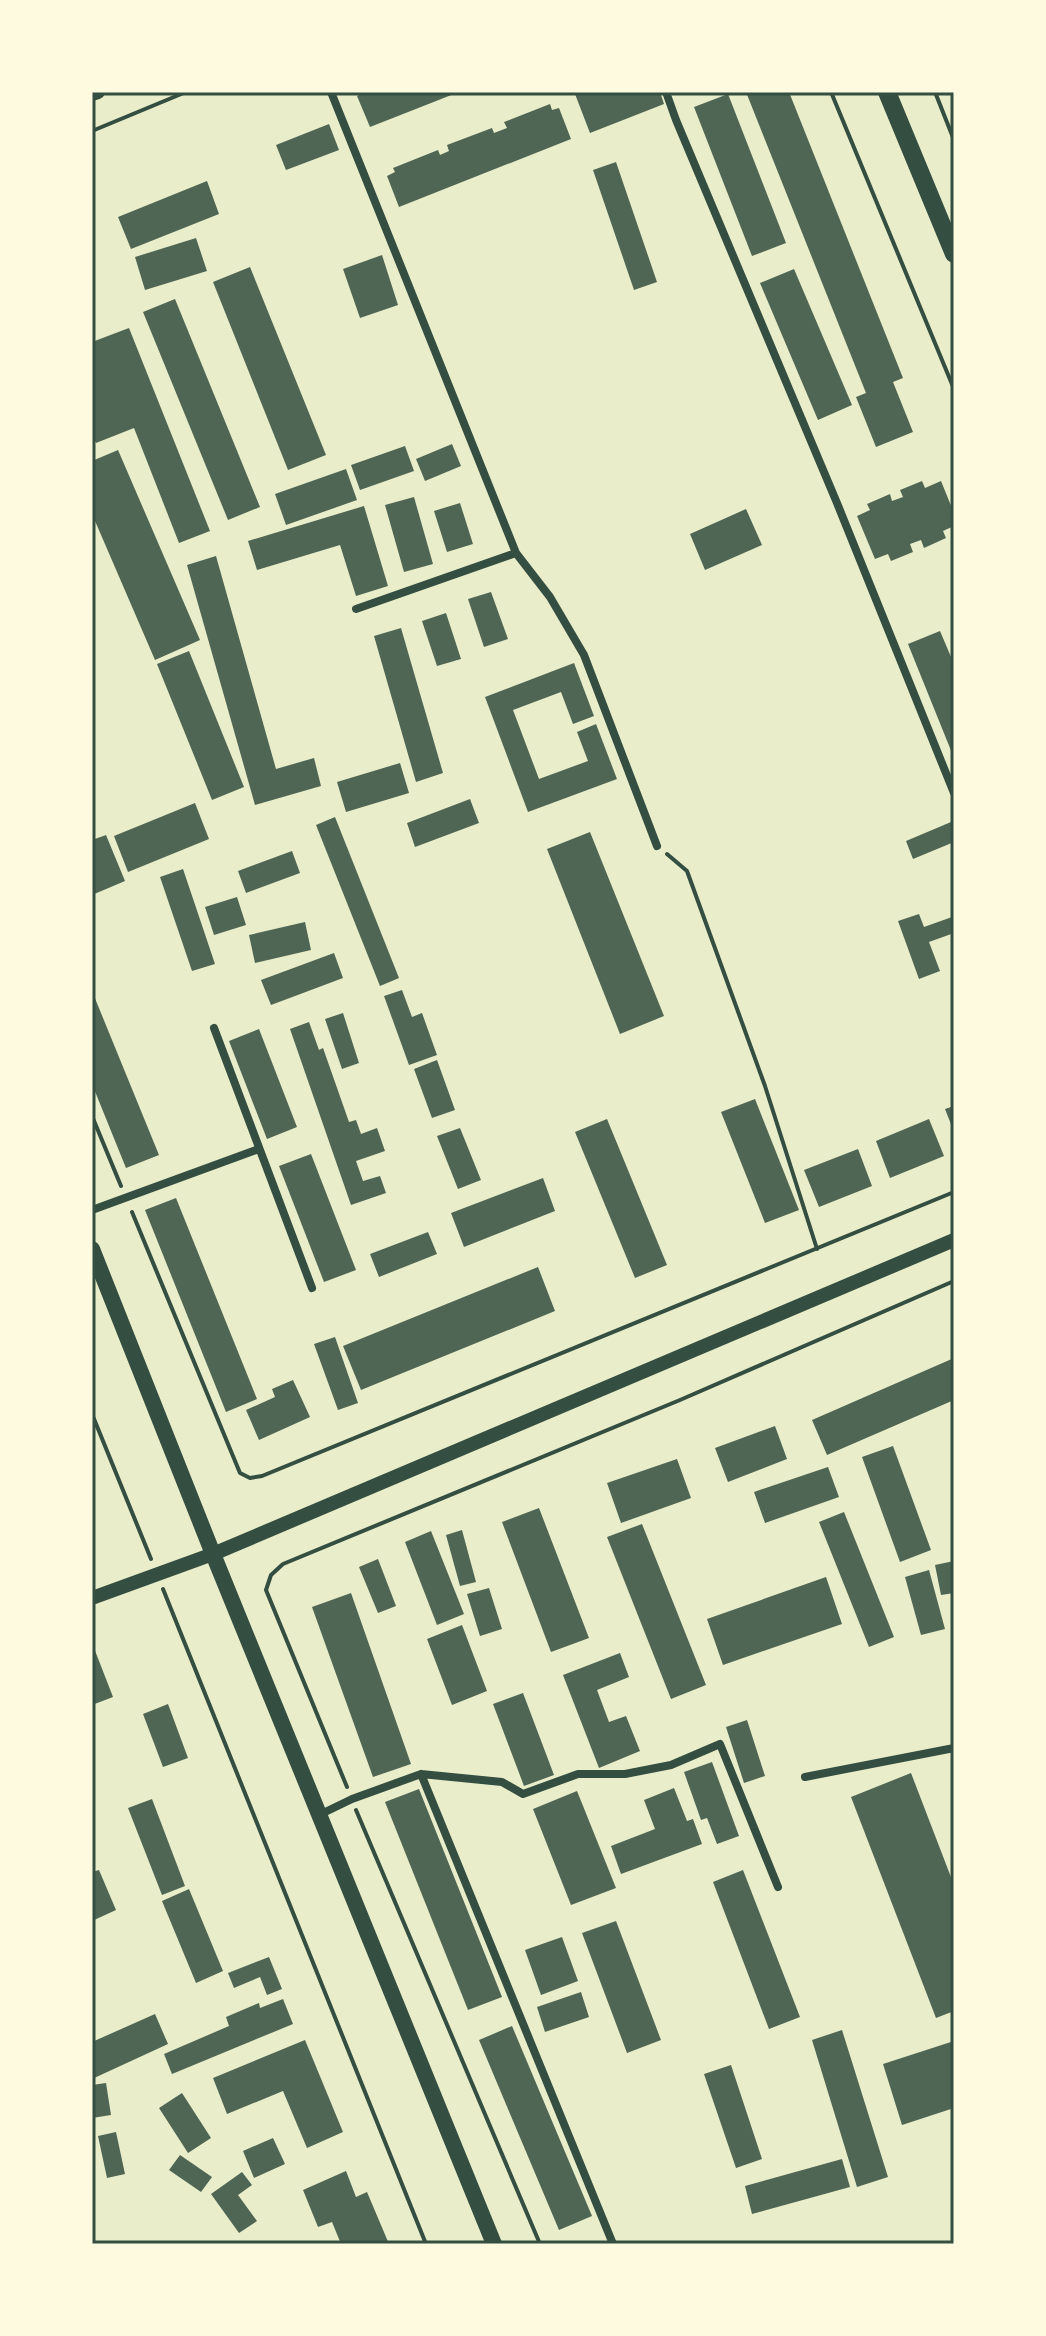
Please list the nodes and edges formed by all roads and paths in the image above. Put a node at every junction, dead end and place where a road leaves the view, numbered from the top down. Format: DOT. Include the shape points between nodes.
graph roads {
  1 [pos="98,92"];
  2 [pos="186,92"];
  3 [pos="331,92"];
  4 [pos="666,92"];
  5 [pos="831,92"];
  6 [pos="887,92"];
  7 [pos="935,92"];
  8 [pos="92,94"];
  9 [pos="92,131"];
  10 [pos="954,140"];
  11 [pos="954,254"];
  12 [pos="954,389"];
  13 [pos="516,553"];
  14 [pos="356,609"];
  15 [pos="954,793"];
  16 [pos="657,846"];
  17 [pos="214,1028"];
  18 [pos="92,1116"];
  19 [pos="259,1149"];
  20 [pos="954,1192"];
  21 [pos="126,1198"];
  22 [pos="92,1210"];
  23 [pos="954,1240"];
  24 [pos="92,1249"];
  25 [pos="817,1249"];
  26 [pos="954,1281"];
  27 [pos="312,1288"];
  28 [pos="92,1414"];
  29 [pos="213,1554"];
  30 [pos="157,1575"];
  31 [pos="92,1598"];
  32 [pos="954,1748"];
  33 [pos="421,1774"];
  34 [pos="805,1777"];
  35 [pos="352,1799"];
  36 [pos="319,1815"];
  37 [pos="778,1887"];
  38 [pos="426,2244"];
  39 [pos="494,2244"];
  40 [pos="540,2244"];
  41 [pos="613,2244"];
  1 -- 8 [label="street"];
  2 -- 9 [label="path"];
  3 -- 13 [label="street"];
  4 -- 15 [label="street"];
  5 -- 12 [label="path"];
  6 -- 11 [label="main road"];
  7 -- 10 [label="path"];
  13 -- 14 [label="street"];
  13 -- 16 [label="street" via="584,655"];
  16 -- 25 [label="path" via="687,871"];
  17 -- 19 [label="street"];
  18 -- 21 [label="path"];
  19 -- 21 [label="street"];
  19 -- 27 [label="street"];
  20 -- 25 [label="path"];
  21 -- 22 [label="street"];
  21 -- 25 [label="path" via="240,1473 250,1478"];
  23 -- 29 [label="street"];
  24 -- 29 [label="main road"];
  26 -- 35 [label="path" via="283,1564 271,1575 266,1590"];
  28 -- 30 [label="path"];
  29 -- 30 [label="street"];
  29 -- 36 [label="main road"];
  30 -- 31 [label="street"];
  30 -- 38 [label="path"];
  32 -- 34 [label="street"];
  33 -- 35 [label="street"];
  33 -- 37 [label="street" via="502,1782 523,1794 578,1774 625,1774 671,1765 720,1744"];
  33 -- 41 [label="street"];
  35 -- 36 [label="street"];
  35 -- 40 [label="path"];
  36 -- 39 [label="main road"];
}
